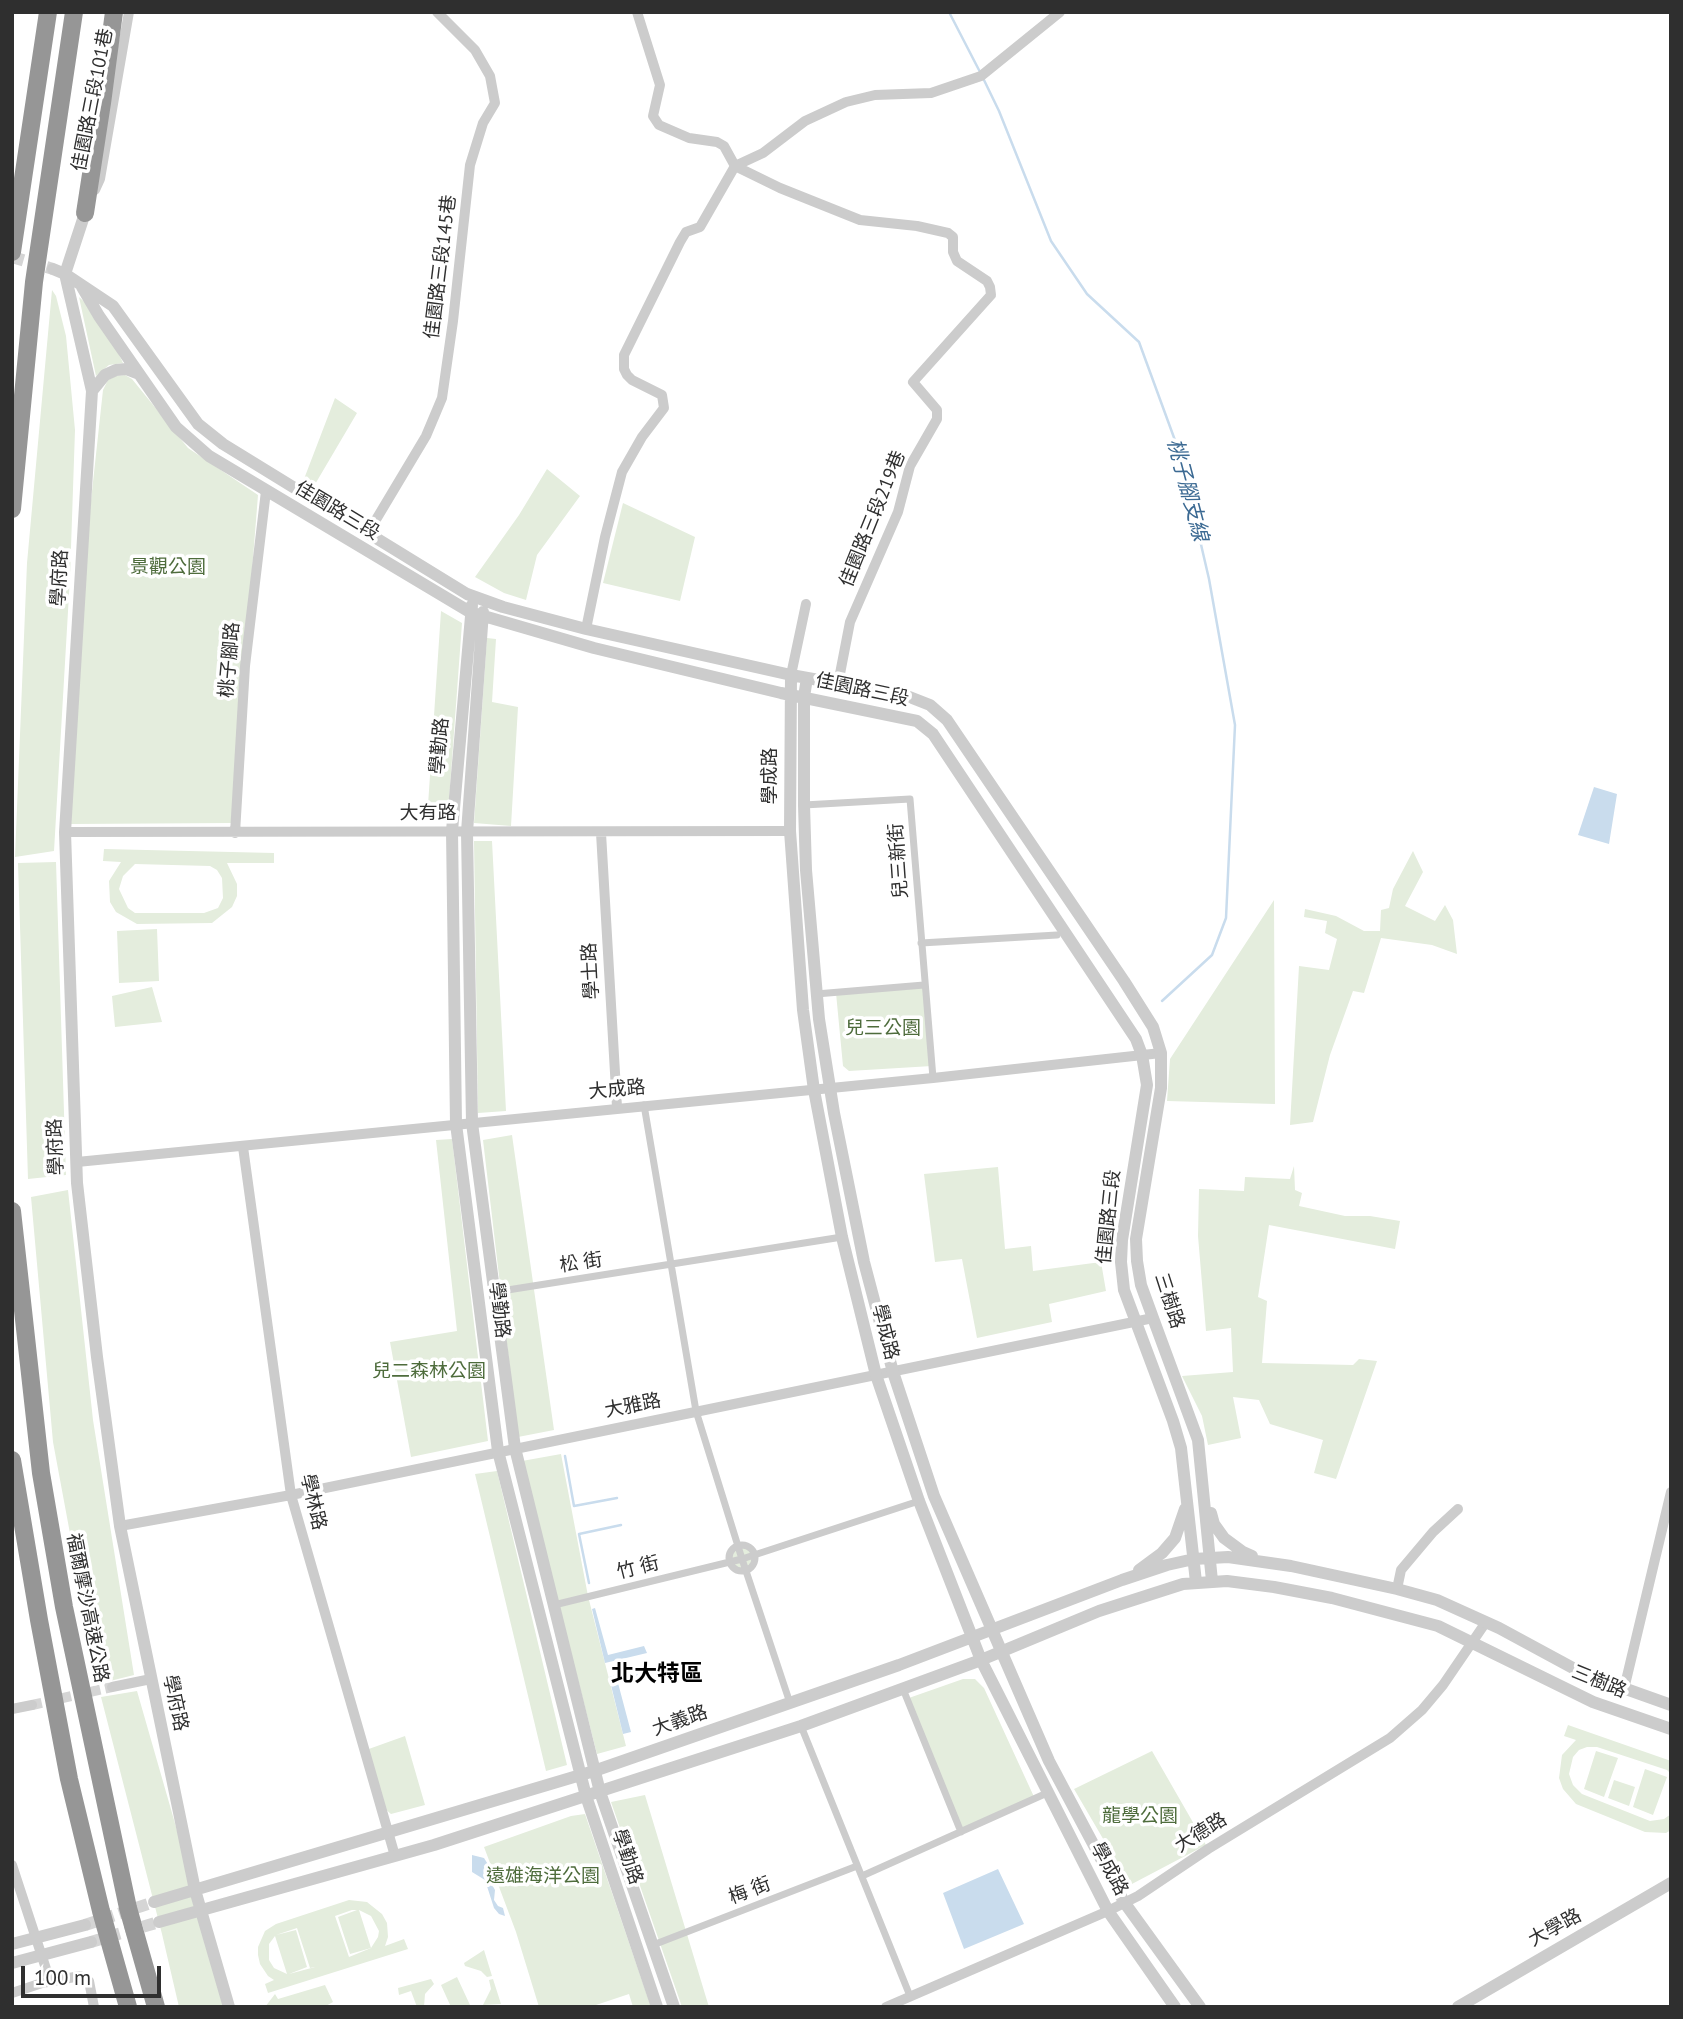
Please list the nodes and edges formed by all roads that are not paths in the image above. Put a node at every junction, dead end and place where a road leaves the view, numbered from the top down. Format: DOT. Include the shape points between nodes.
graph roads {
  1 [pos="48,12"];
  2 [pos="74,12"];
  3 [pos="82,12"];
  4 [pos="114,12"];
  5 [pos="129,12"];
  6 [pos="437,12"];
  7 [pos="637,12"];
  8 [pos="1060,12"];
  9 [pos="59,123"];
  10 [pos="735,166"];
  11 [pos="85,213"];
  12 [pos="12,252"];
  13 [pos="59,272"];
  14 [pos="80,284"];
  15 [pos="139,374"];
  16 [pos="92,391"];
  17 [pos="266,491"];
  18 [pos="12,509"];
  19 [pos="368,533"];
  20 [pos="479,599"];
  21 [pos="806,604"];
  22 [pos="476,614"];
  23 [pos="586,629"];
  24 [pos="791,675"];
  25 [pos="807,678"];
  26 [pos="838,684"];
  27 [pos="790,695"];
  28 [pos="804,697"];
  29 [pos="804,805"];
  30 [pos="452,831"];
  31 [pos="467,831"];
  32 [pos="790,831"];
  33 [pos="65,832"];
  34 [pos="235,833"];
  35 [pos="601,833"];
  36 [pos="1057,935"];
  37 [pos="921,943"];
  38 [pos="925,985"];
  39 [pos="816,994"];
  40 [pos="1161,1053"];
  41 [pos="1142,1055"];
  42 [pos="933,1078"];
  43 [pos="830,1088"];
  44 [pos="814,1090"];
  45 [pos="645,1105"];
  46 [pos="617,1107"];
  47 [pos="472,1123"];
  48 [pos="456,1124"];
  49 [pos="243,1147"];
  50 [pos="77,1162"];
  51 [pos="12,1211"];
  52 [pos="842,1237"];
  53 [pos="672,1265"];
  54 [pos="495,1292"];
  55 [pos="1153,1318"];
  56 [pos="1135,1323"];
  57 [pos="893,1372"];
  58 [pos="876,1375"];
  59 [pos="696,1411"];
  60 [pos="516,1448"];
  61 [pos="498,1451"];
  62 [pos="12,1460"];
  63 [pos="1202,1479"];
  64 [pos="1671,1492"];
  65 [pos="1187,1494"];
  66 [pos="291,1495"];
  67 [pos="919,1501"];
  68 [pos="1458,1509"];
  69 [pos="120,1526"];
  70 [pos="738,1546"];
  71 [pos="755,1554"];
  72 [pos="1211,1557"];
  73 [pos="742,1559"];
  74 [pos="1194,1559"];
  75 [pos="729,1562"];
  76 [pos="1291,1566"];
  77 [pos="746,1571"];
  78 [pos="1122,1580"];
  79 [pos="1212,1581"];
  80 [pos="1196,1582"];
  81 [pos="1397,1589"];
  82 [pos="554,1605"];
  83 [pos="1486,1622"];
  84 [pos="991,1630"];
  85 [pos="972,1637"];
  86 [pos="1474,1642"];
  87 [pos="1528,1643"];
  88 [pos="1000,1652"];
  89 [pos="981,1660"];
  90 [pos="1517,1663"];
  91 [pos="151,1679"];
  92 [pos="112,1688"];
  93 [pos="902,1689"];
  94 [pos="1624,1689"];
  95 [pos="790,1703"];
  96 [pos="1671,1704"];
  97 [pos="32,1705"];
  98 [pos="12,1709"];
  99 [pos="801,1726"];
  100 [pos="1671,1729"];
  101 [pos="594,1771"];
  102 [pos="580,1775"];
  103 [pos="600,1792"];
  104 [pos="1048,1793"];
  105 [pos="586,1796"];
  106 [pos="961,1832"];
  107 [pos="388,1834"];
  108 [pos="395,1856"];
  109 [pos="12,1866"];
  110 [pos="857,1866"];
  111 [pos="862,1876"];
  112 [pos="1671,1883"];
  113 [pos="195,1890"];
  114 [pos="154,1902"];
  115 [pos="1125,1902"];
  116 [pos="199,1910"];
  117 [pos="1108,1910"];
  118 [pos="159,1922"];
  119 [pos="85,1925"];
  120 [pos="36,1938"];
  121 [pos="91,1942"];
  122 [pos="12,1944"];
  123 [pos="653,1945"];
  124 [pos="41,1955"];
  125 [pos="12,1963"];
  126 [pos="50,1981"];
  127 [pos="12,1993"];
  128 [pos="911,1996"];
  129 [pos="94,2007"];
  130 [pos="128,2007"];
  131 [pos="156,2007"];
  132 [pos="229,2007"];
  133 [pos="657,2007"];
  134 [pos="674,2007"];
  135 [pos="886,2007"];
  136 [pos="1175,2007"];
  137 [pos="1200,2007"];
  138 [pos="1458,2007"];
  1 -- 12 [label="highway"];
  2 -- 9 [label="highway"];
  3 -- 9 [label="highway"];
  4 -- 11 [label="highway"];
  5 -- 11 [label="street, 佳園路三段101巷" via="100,179"];
  6 -- 19 [label="street, 佳園路三段145巷" via="475,50 490,75 495,103 483,123 470,164 442,398 426,436"];
  7 -- 10 [label="street" via="660,85 653,116 659,125 689,138 724,146"];
  8 -- 10 [label="street" via="981,76 931,93 875,95 846,102 804,121 763,153"];
  9 -- 18 [label="highway" via="34,282"];
  10 -- 23 [label="street" via="705,221 686,232 680,242 624,355 627,374 662,395 664,408 622,472"];
  10 -- 26 [label="street, 佳園路三段219巷" via="860,220 948,233 953,237 957,261 990,287 991,295 913,382 937,410 937,419 910,466 889,535 850,621"];
  11 -- 13 [label="street, 佳園路三段101巷"];
  13 -- 14 [label="street, 佳園路三段"];
  13 -- 16 [label="street, 學府路"];
  14 -- 15 [label="street, 佳園路三段"];
  14 -- 19 [label="street, 佳園路三段" via="113,306 198,424"];
  15 -- 16 [label="street" via="117,370 105,375"];
  15 -- 17 [label="street, 佳園路三段" via="176,426 209,456"];
  16 -- 33 [label="street, 學府路"];
  17 -- 22 [label="street, 佳園路三段"];
  17 -- 34 [label="street, 桃子腳路" via="245,666"];
  19 -- 20 [label="street, 佳園路三段"];
  20 -- 22 [label="street, 學勤路"];
  20 -- 23 [label="street, 佳園路三段"];
  21 -- 24 [label="street, 學成路"];
  22 -- 27 [label="street, 佳園路三段"];
  22 -- 30 [label="street, 學勤路"];
  22 -- 31 [label="street, 學勤路"];
  23 -- 24 [label="street, 佳園路三段"];
  24 -- 25 [label="street, 佳園路三段"];
  24 -- 27 [label="street, 學成路"];
  25 -- 26 [label="street, 佳園路三段"];
  25 -- 28 [label="street, 學成路"];
  26 -- 40 [label="street, 佳園路三段" via="907,696 930,705 947,720 1124,981 1153,1027"];
  27 -- 28 [label="street, 佳園路三段"];
  27 -- 32 [label="street, 學成路"];
  28 -- 29 [label="street, 學成路"];
  28 -- 41 [label="street, 佳園路三段" via="917,720 933,734 1136,1039"];
  29 -- 37 [label="street, 兒三新街" via="910,799"];
  29 -- 39 [label="street, 學成路"];
  30 -- 31 [label="street, 大有路"];
  30 -- 34 [label="street, 大有路"];
  30 -- 48 [label="street, 學勤路"];
  31 -- 35 [label="street, 大有路"];
  31 -- 47 [label="street, 學勤路"];
  32 -- 35 [label="street, 大有路"];
  32 -- 44 [label="street, 學成路" via="803,1010"];
  33 -- 34 [label="street, 大有路"];
  33 -- 50 [label="street, 學府路"];
  35 -- 46 [label="street, 學士路"];
  36 -- 37 [label="street"];
  37 -- 38 [label="street, 兒三新街"];
  38 -- 39 [label="street"];
  38 -- 42 [label="street, 兒三新街"];
  39 -- 43 [label="street, 學成路"];
  40 -- 41 [label="street, 大成路"];
  40 -- 55 [label="street, 三樹路" via="1161,1088 1136,1239 1141,1285"];
  41 -- 42 [label="street, 大成路"];
  41 -- 56 [label="street, 佳園路三段" via="1147,1085 1121,1262"];
  42 -- 43 [label="street, 大成路"];
  43 -- 44 [label="street, 大成路"];
  43 -- 57 [label="street, 學成路" via="864,1262"];
  44 -- 45 [label="street, 大成路"];
  44 -- 52 [label="street, 學成路"];
  45 -- 46 [label="street, 大成路"];
  45 -- 53 [label="street"];
  46 -- 47 [label="street, 大成路"];
  47 -- 48 [label="street, 大成路"];
  47 -- 54 [label="street, 學勤路"];
  48 -- 49 [label="street, 大成路"];
  48 -- 61 [label="street, 學勤路"];
  49 -- 50 [label="street, 大成路"];
  49 -- 66 [label="street, 學林路"];
  50 -- 69 [label="street, 學府路"];
  51 -- 131 [label="highway, 福爾摩沙高速公路" via="38,1447 64,1607 128,1908"];
  52 -- 53 [label="street, 松 街"];
  52 -- 58 [label="street, 學成路"];
  53 -- 54 [label="street, 松 街"];
  53 -- 59 [label="street"];
  54 -- 60 [label="street, 學勤路"];
  55 -- 56 [label="street, 大雅路"];
  55 -- 63 [label="street, 三樹路" via="1194,1426"];
  56 -- 57 [label="street, 大雅路"];
  56 -- 65 [label="street, 佳園路三段" via="1173,1421"];
  57 -- 58 [label="street, 大雅路"];
  57 -- 84 [label="street, 學成路" via="934,1496"];
  58 -- 59 [label="street, 大雅路"];
  58 -- 67 [label="street, 學成路"];
  59 -- 60 [label="street, 大雅路"];
  59 -- 70 [label="street"];
  60 -- 61 [label="street, 大雅路"];
  60 -- 82 [label="street, 學勤路"];
  61 -- 66 [label="street, 大雅路"];
  61 -- 102 [label="street, 學勤路"];
  62 -- 130 [label="highway" via="69,1779"];
  63 -- 72 [label="street, 三樹路"];
  63 -- 76 [label="street" via="1214,1524 1224,1538 1243,1552"];
  64 -- 94 [label="street"];
  65 -- 74 [label="street, 佳園路三段"];
  65 -- 78 [label="street" via="1175,1538 1146,1566"];
  66 -- 69 [label="street, 大雅路"];
  66 -- 107 [label="street, 學林路"];
  67 -- 71 [label="street, 竹 街"];
  67 -- 85 [label="street, 學成路"];
  68 -- 81 [label="street" via="1401,1570"];
  69 -- 91 [label="street, 學府路"];
  70 -- 71 [label="street" via="750,1547"];
  70 -- 73 [label="street"];
  70 -- 75 [label="street" via="730,1553"];
  71 -- 73 [label="street, 竹 街"];
  71 -- 77 [label="street" via="755,1563"];
  72 -- 74 [label="street, 大義路"];
  72 -- 76 [label="street, 三樹路"];
  72 -- 79 [label="street, 三樹路"];
  73 -- 75 [label="street, 竹 街"];
  73 -- 77 [label="street"];
  74 -- 78 [label="street, 大義路"];
  74 -- 80 [label="street, 佳園路三段"];
  75 -- 77 [label="street" via="736,1570"];
  75 -- 82 [label="street, 竹 街"];
  76 -- 81 [label="street, 三樹路"];
  77 -- 95 [label="street"];
  78 -- 84 [label="street, 大義路"];
  79 -- 80 [label="street"];
  79 -- 86 [label="street, 三樹路" via="1332,1598 1438,1626"];
  80 -- 88 [label="street" via="1132,1599"];
  81 -- 83 [label="street, 三樹路" via="1437,1600"];
  82 -- 101 [label="street, 學勤路"];
  83 -- 86 [label="street, 大德路"];
  83 -- 87 [label="street, 三樹路"];
  84 -- 85 [label="street, 大義路"];
  84 -- 88 [label="street, 學成路"];
  85 -- 89 [label="street, 學成路"];
  85 -- 95 [label="street, 大義路"];
  86 -- 90 [label="street, 三樹路"];
  86 -- 115 [label="street, 大德路" via="1422,1710 1390,1738"];
  87 -- 90 [label="street"];
  87 -- 94 [label="street, 三樹路" via="1584,1674"];
  88 -- 89 [label="street"];
  88 -- 115 [label="street, 學成路" via="1049,1760"];
  89 -- 93 [label="street"];
  89 -- 104 [label="street, 學成路"];
  90 -- 100 [label="street, 三樹路" via="1592,1702"];
  91 -- 92 [label="street"];
  91 -- 113 [label="street, 學府路"];
  93 -- 99 [label="street"];
  93 -- 106 [label="street"];
  94 -- 96 [label="street, 三樹路"];
  95 -- 101 [label="street, 大義路"];
  97 -- 98 [label="street"];
  99 -- 103 [label="street"];
  99 -- 110 [label="street"];
  101 -- 102 [label="street, 大義路"];
  101 -- 103 [label="street, 學勤路"];
  102 -- 105 [label="street, 學勤路"];
  102 -- 107 [label="street, 大義路"];
  103 -- 105 [label="street"];
  103 -- 123 [label="street, 學勤路"];
  104 -- 106 [label="street"];
  104 -- 117 [label="street, 學成路"];
  105 -- 108 [label="street"];
  105 -- 133 [label="street, 學勤路"];
  106 -- 111 [label="street"];
  107 -- 108 [label="street, 學林路"];
  107 -- 113 [label="street, 大義路"];
  108 -- 116 [label="street"];
  109 -- 120 [label="street"];
  110 -- 111 [label="street"];
  110 -- 123 [label="street, 梅 街"];
  111 -- 128 [label="street"];
  112 -- 138 [label="street, 大學路"];
  113 -- 114 [label="street, 大義路"];
  113 -- 116 [label="street, 學府路"];
  115 -- 117 [label="street, 大德路"];
  115 -- 137 [label="street, 學成路"];
  116 -- 118 [label="street"];
  116 -- 132 [label="street, 學府路"];
  117 -- 128 [label="street, 大德路"];
  117 -- 136 [label="street, 學成路"];
  119 -- 120 [label="street"];
  120 -- 122 [label="street"];
  120 -- 124 [label="street"];
  121 -- 124 [label="street"];
  123 -- 134 [label="street, 學勤路"];
  124 -- 125 [label="street"];
  124 -- 126 [label="street"];
  126 -- 127 [label="street"];
  126 -- 129 [label="street" via="80,1976 89,1981"];
  128 -- 135 [label="street, 大德路"];
}
